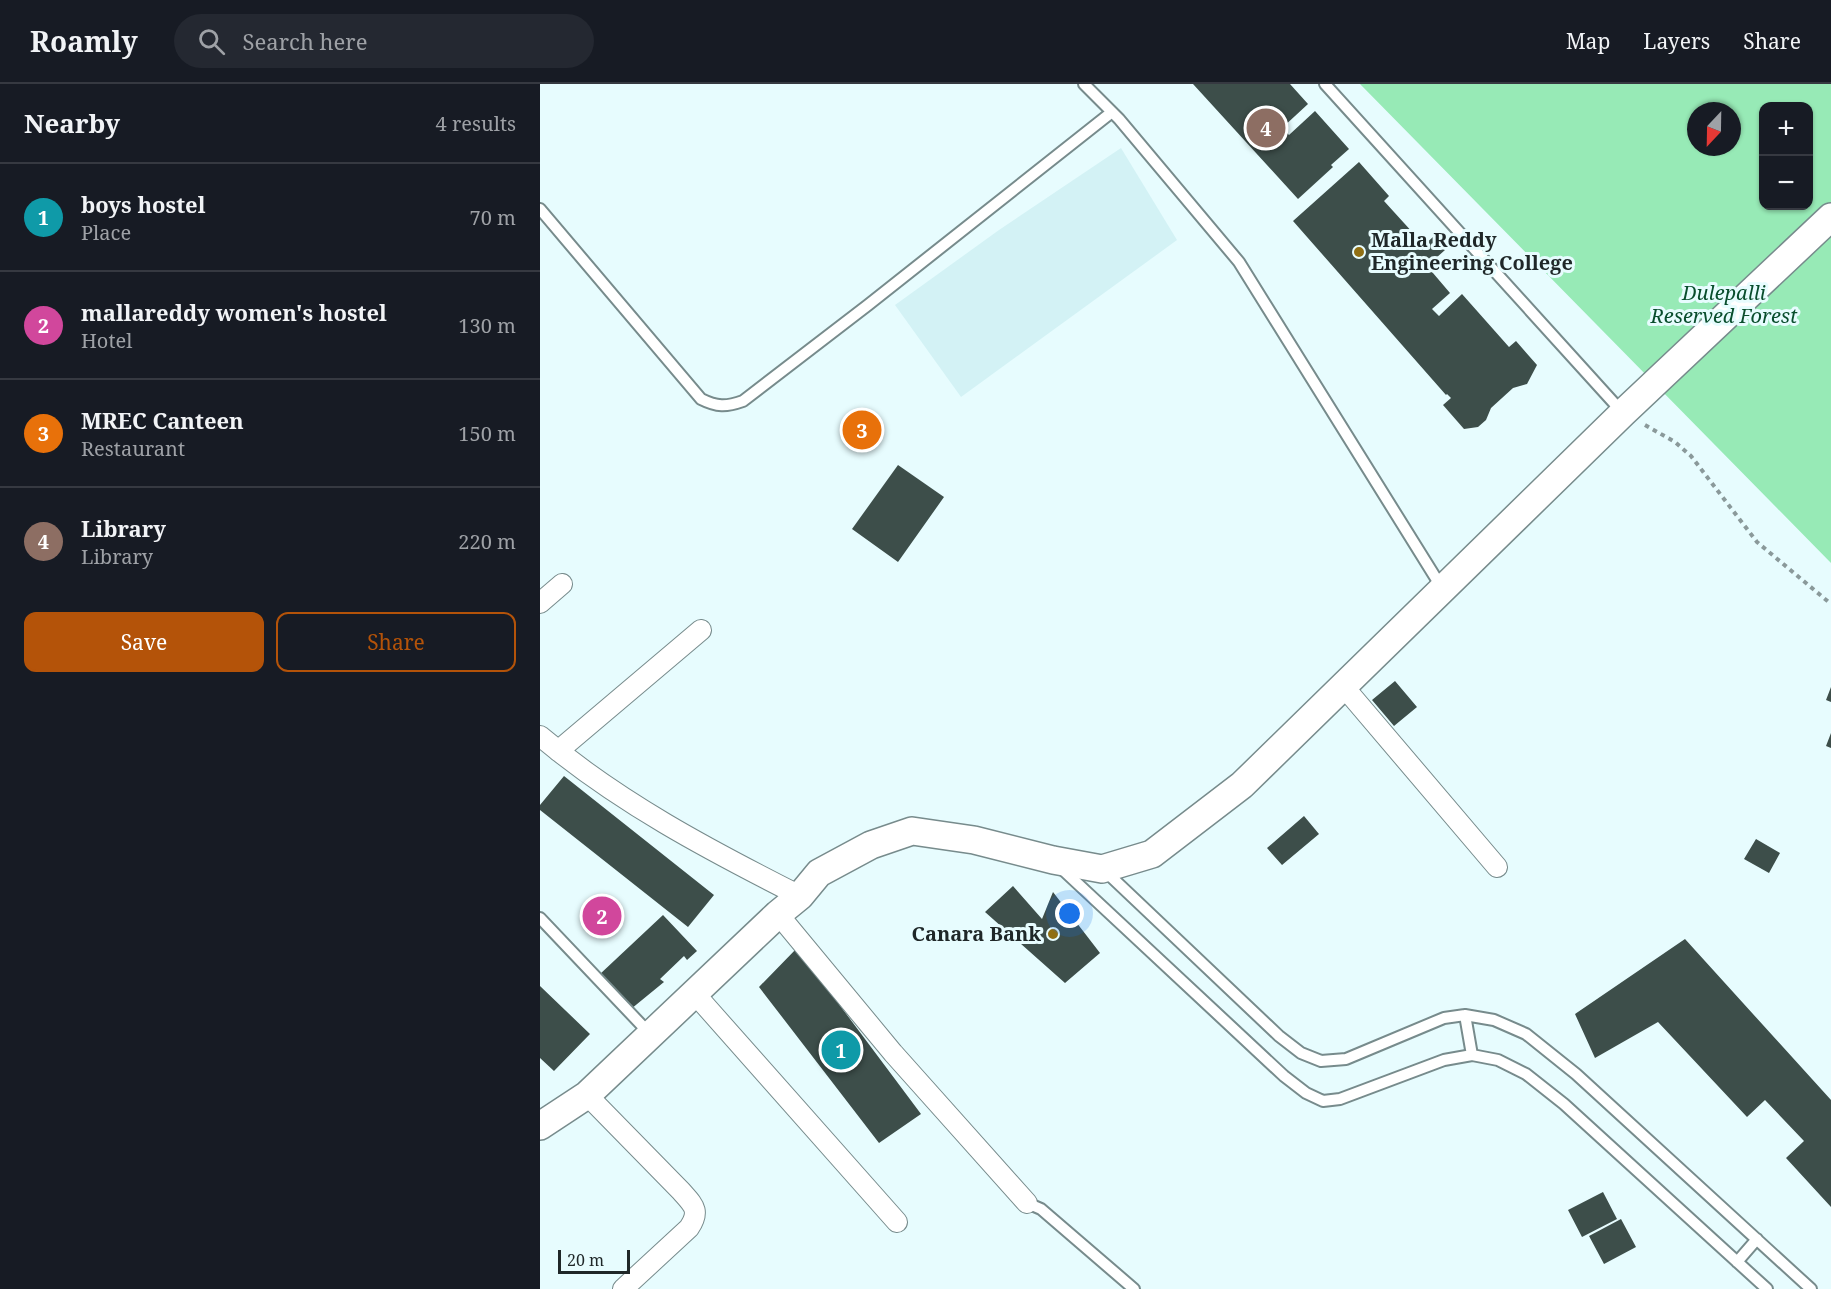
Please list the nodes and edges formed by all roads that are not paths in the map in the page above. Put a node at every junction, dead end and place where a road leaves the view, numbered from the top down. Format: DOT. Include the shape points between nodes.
graph roads {
  1 [pos="1084,84"];
  2 [pos="1325,84"];
  3 [pos="1112,112"];
  4 [pos="540,208"];
  5 [pos="1831,217"];
  6 [pos="1623,412"];
  7 [pos="562,584"];
  8 [pos="1443,590"];
  9 [pos="540,603"];
  10 [pos="701,630"];
  11 [pos="1344,687"];
  12 [pos="540,736"];
  13 [pos="558,751"];
  14 [pos="1053,860"];
  15 [pos="1497,867"];
  16 [pos="1102,869"];
  17 [pos="800,896"];
  18 [pos="778,914"];
  19 [pos="540,918"];
  20 [pos="695,994"];
  21 [pos="1465,1015"];
  22 [pos="651,1035"];
  23 [pos="1472,1055"];
  24 [pos="587,1095"];
  25 [pos="540,1126"];
  26 [pos="1027,1203"];
  27 [pos="897,1222"];
  28 [pos="1757,1239"];
  29 [pos="1737,1262"];
  30 [pos="623,1289"];
  31 [pos="1134,1289"];
  32 [pos="1767,1289"];
  33 [pos="1811,1289"];
  1 -- 3 [label="lane"];
  2 -- 6 [label="lane"];
  3 -- 4 [label="lane" via="743,401 728,406 715,406 701,399"];
  3 -- 8 [label="lane" via="1239,262"];
  5 -- 6 [label="main road"];
  6 -- 8 [label="main road"];
  7 -- 9 [label="street"];
  8 -- 11 [label="main road"];
  10 -- 13 [label="street"];
  11 -- 15 [label="street"];
  11 -- 16 [label="main road" via="1242,785 1152,854"];
  12 -- 13 [label="street"];
  13 -- 17 [label="street" via="627,801"];
  14 -- 16 [label="main road"];
  14 -- 17 [label="main road" via="975,840 912,831 871,845 819,873"];
  14 -- 23 [label="lane" via="1284,1076 1323,1101 1340,1099 1443,1060"];
  16 -- 21 [label="lane" via="1301,1053 1321,1061 1346,1059 1444,1018"];
  17 -- 18 [label="main road"];
  18 -- 20 [label="main road"];
  18 -- 26 [label="street" via="892,1053"];
  19 -- 22 [label="lane"];
  20 -- 22 [label="main road"];
  20 -- 27 [label="street"];
  21 -- 23 [label="lane"];
  21 -- 28 [label="lane" via="1494,1020 1526,1034 1576,1074"];
  22 -- 24 [label="main road"];
  23 -- 29 [label="lane" via="1498,1060 1526,1074"];
  24 -- 25 [label="main road"];
  24 -- 30 [label="street" via="694,1207 695,1218 689,1228"];
  26 -- 31 [label="lane" via="1041,1209"];
  28 -- 29 [label="lane"];
  28 -- 33 [label="lane"];
  29 -- 32 [label="lane"];
}
